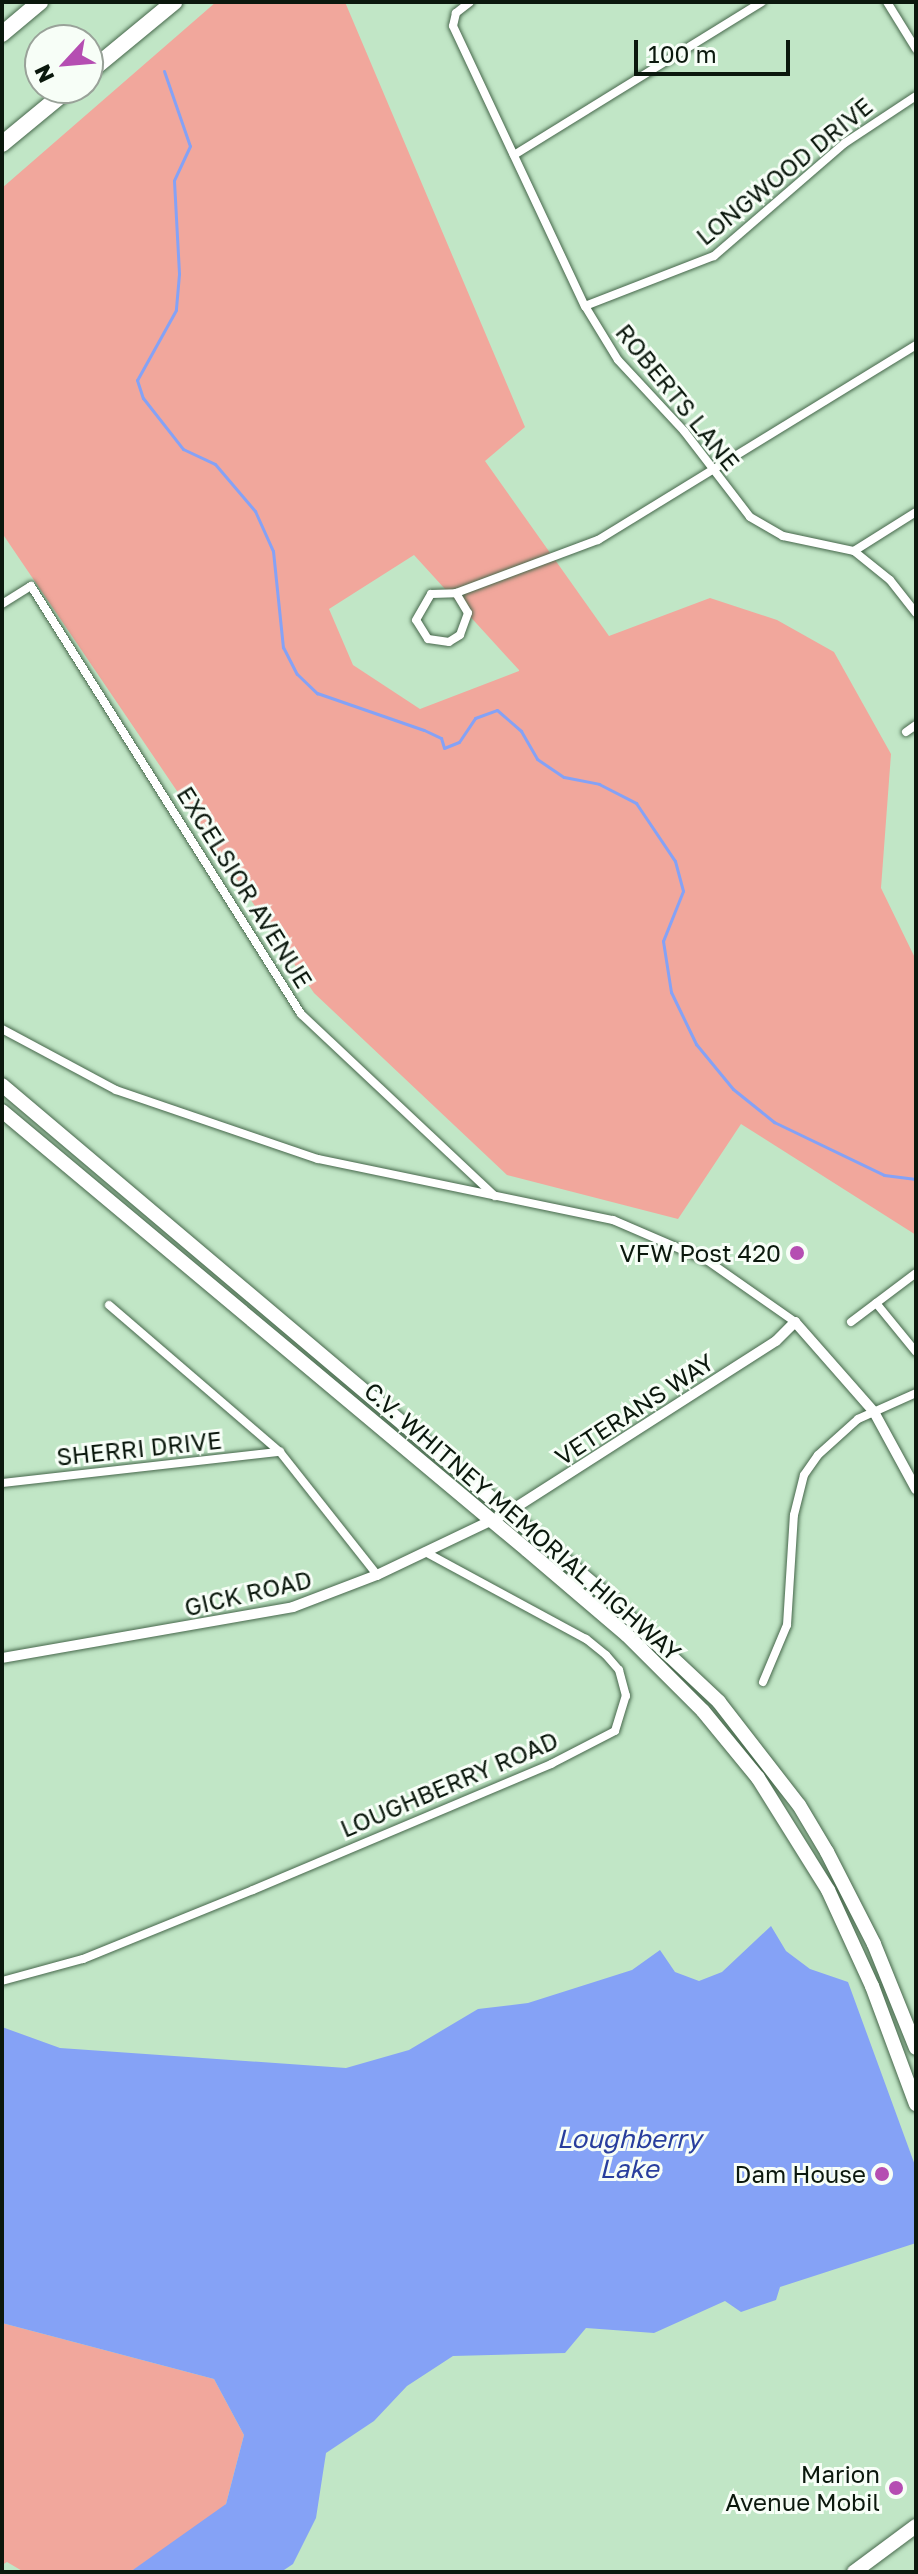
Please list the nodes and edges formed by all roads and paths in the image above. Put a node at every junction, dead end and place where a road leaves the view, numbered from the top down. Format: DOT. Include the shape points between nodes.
graph roads {
  1 [pos="40,2"];
  2 [pos="174,2"];
  3 [pos="470,2"];
  4 [pos="762,2"];
  5 [pos="887,2"];
  6 [pos="2,34"];
  7 [pos="916,49"];
  8 [pos="104,60"];
  9 [pos="916,96"];
  10 [pos="51,104"];
  11 [pos="2,144"];
  12 [pos="514,155"];
  13 [pos="585,306"];
  14 [pos="916,345"];
  15 [pos="715,471"];
  16 [pos="916,512"];
  17 [pos="854,551"];
  18 [pos="456,593"];
  19 [pos="2,604"];
  20 [pos="916,613"];
  21 [pos="916,725"];
  22 [pos="906,732"];
  23 [pos="2,1029"];
  24 [pos="2,1085"];
  25 [pos="2,1111"];
  26 [pos="496,1196"];
  27 [pos="916,1273"];
  28 [pos="876,1303"];
  29 [pos="109,1305"];
  30 [pos="795,1322"];
  31 [pos="851,1322"];
  32 [pos="916,1352"];
  33 [pos="916,1393"];
  34 [pos="874,1412"];
  35 [pos="280,1452"];
  36 [pos="2,1483"];
  37 [pos="916,1489"];
  38 [pos="507,1513"];
  39 [pos="489,1520"];
  40 [pos="425,1552"];
  41 [pos="377,1575"];
  42 [pos="2,1658"];
  43 [pos="763,1682"];
  44 [pos="2,1981"];
  45 [pos="916,2048"];
  46 [pos="916,2104"];
  47 [pos="916,2526"];
  48 [pos="854,2572"];
  1 -- 6 [label="highway"];
  2 -- 8 [label="highway"];
  3 -- 12 [label="street, ROBERTS LANE" via="452,19 455,32"];
  4 -- 12 [label="street"];
  5 -- 7 [label="street"];
  9 -- 13 [label="street, LONGWOOD DRIVE" via="845,143 714,256"];
  10 -- 11 [label="highway"];
  12 -- 13 [label="street, ROBERTS LANE"];
  13 -- 15 [label="street, ROBERTS LANE" via="618,360"];
  14 -- 15 [label="street"];
  15 -- 17 [label="street, ROBERTS LANE" via="740,508 762,525 783,536"];
  15 -- 18 [label="street" via="598,540"];
  16 -- 17 [label="street"];
  17 -- 20 [label="street, ROBERTS LANE" via="890,580"];
  18 -- 18 [label="street" via="441,590 423,601 416,620 428,639 449,642 460,635 468,613"];
  19 -- 26 [label="street, EXCELSIOR AVENUE" via="31,586 301,1014"];
  21 -- 22 [label="street"];
  23 -- 26 [label="street" via="94,1080 197,1121 318,1159"];
  24 -- 38 [label="main road, C.V. WHITNEY MEMORIAL HIGHWAY"];
  25 -- 39 [label="main road, C.V. WHITNEY MEMORIAL HIGHWAY"];
  26 -- 30 [label="street" via="613,1220 665,1240 745,1284"];
  27 -- 28 [label="street"];
  28 -- 31 [label="street"];
  28 -- 32 [label="street"];
  29 -- 35 [label="street"];
  30 -- 34 [label="street"];
  30 -- 38 [label="street, VETERANS WAY" via="776,1341"];
  33 -- 34 [label="street"];
  34 -- 37 [label="street"];
  34 -- 43 [label="street" via="838,1435 804,1475 794,1515 787,1625"];
  35 -- 36 [label="street, SHERRI DRIVE"];
  35 -- 41 [label="street"];
  38 -- 39 [label="street, VETERANS WAY"];
  38 -- 45 [label="main road, C.V. WHITNEY MEMORIAL HIGHWAY" via="645,1629 719,1702 764,1758 812,1825 859,1910"];
  39 -- 40 [label="street, GICK ROAD"];
  39 -- 46 [label="main road, C.V. WHITNEY MEMORIAL HIGHWAY" via="673,1679 758,1778 841,1916"];
  40 -- 41 [label="street, GICK ROAD"];
  40 -- 44 [label="street, LOUGHBERRY ROAD" via="586,1639 606,1655 619,1670 626,1696 615,1731 551,1764 253,1890 24,1978"];
  41 -- 42 [label="street, GICK ROAD" via="280,1610"];
  47 -- 48 [label="main road"];
}
